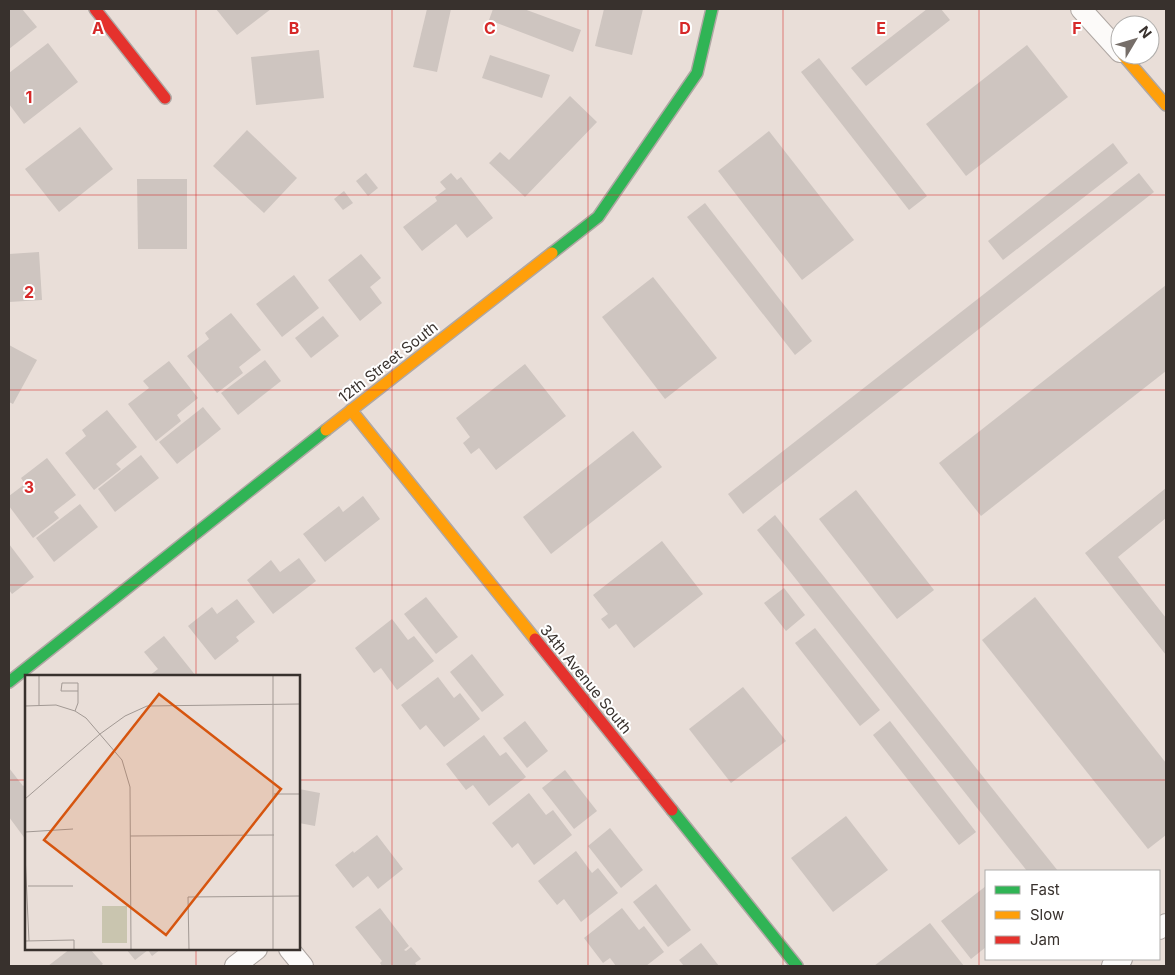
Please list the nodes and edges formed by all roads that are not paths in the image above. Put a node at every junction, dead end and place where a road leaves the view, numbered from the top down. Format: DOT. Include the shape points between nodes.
graph roads {
  1 [pos="95,9"];
  2 [pos="712,9"];
  3 [pos="1081,9"];
  4 [pos="1110,41"];
  5 [pos="1132,65"];
  6 [pos="165,98"];
  7 [pos="1166,105"];
  8 [pos="351,410"];
  9 [pos="9,682"];
  10 [pos="256,950"];
  11 [pos="290,950"];
  12 [pos="235,966"];
  13 [pos="303,966"];
  14 [pos="798,966"];
  1 -- 6 [label="street"];
  2 -- 8 [label="street, 12th Street South" via="697,73 598,217"];
  3 -- 4 [label="street"];
  5 -- 7 [label="street"];
  8 -- 9 [label="street, 12th Street South"];
  8 -- 14 [label="street, 34th Avenue South"];
  10 -- 12 [label="street"];
  11 -- 13 [label="street"];
}
